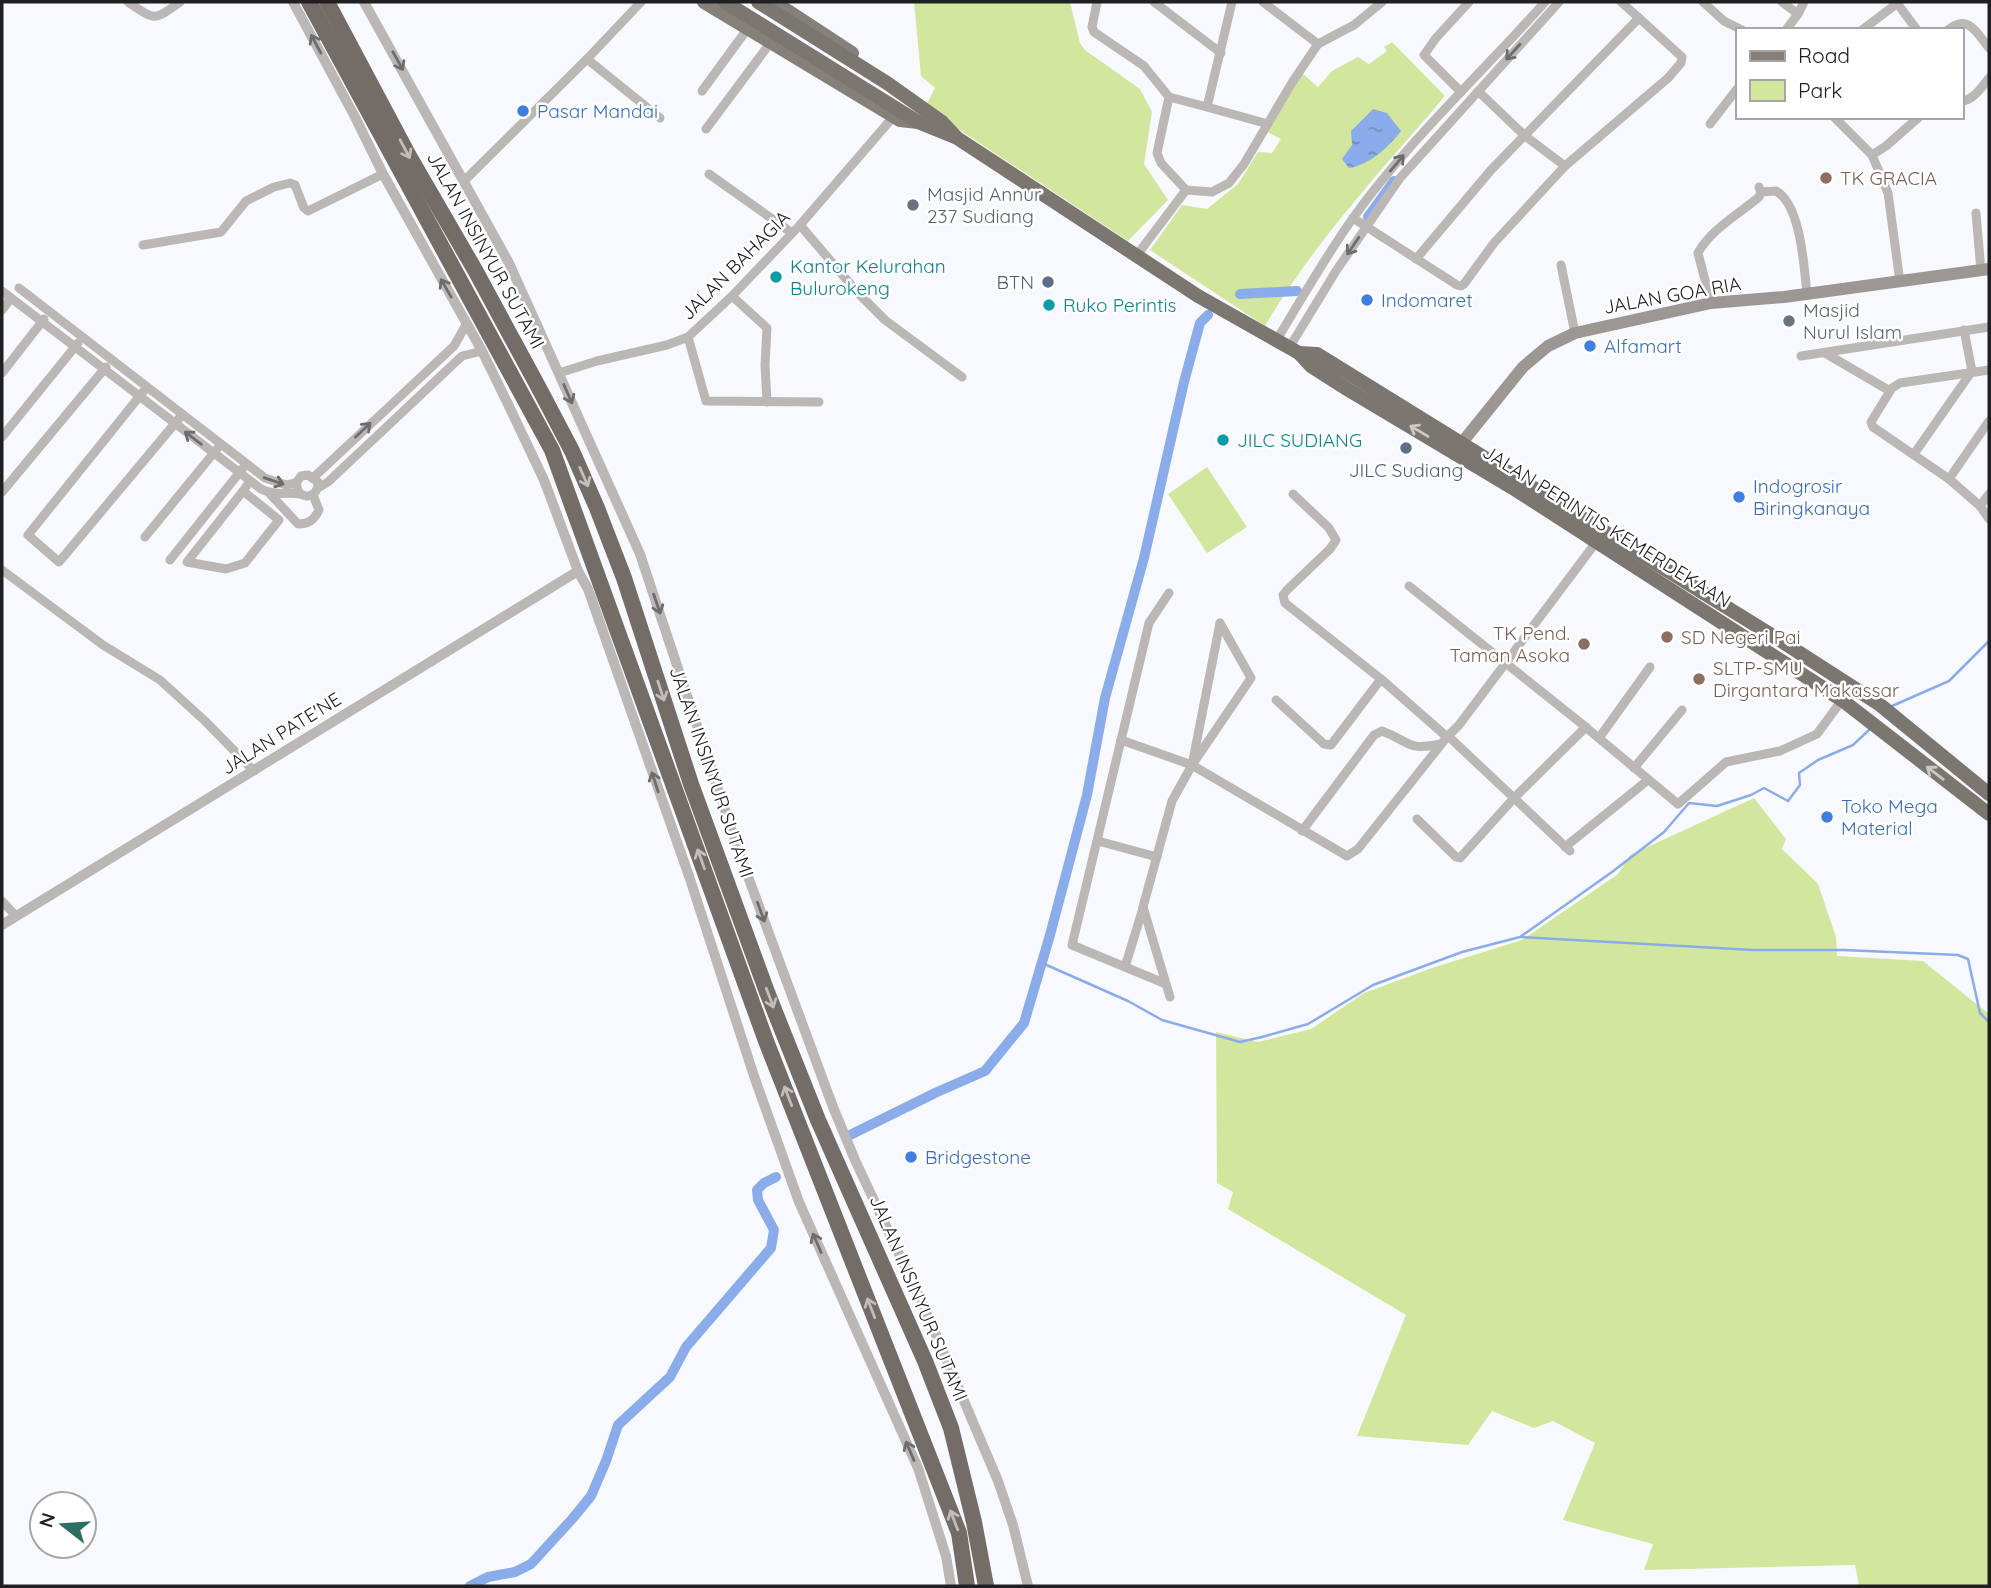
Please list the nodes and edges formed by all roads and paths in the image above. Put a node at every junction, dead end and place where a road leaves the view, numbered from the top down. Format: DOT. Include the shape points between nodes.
graph roads {
  1 [pos="128,2"];
  2 [pos="180,2"];
  3 [pos="293,2"];
  4 [pos="309,2"];
  5 [pos="327,2"];
  6 [pos="364,2"];
  7 [pos="641,2"];
  8 [pos="704,2"];
  9 [pos="724,2"];
  10 [pos="758,2"];
  11 [pos="1097,2"];
  12 [pos="1154,2"];
  13 [pos="1232,2"];
  14 [pos="1263,2"];
  15 [pos="1381,2"];
  16 [pos="1469,2"];
  17 [pos="1545,2"];
  18 [pos="1559,2"];
  19 [pos="1621,2"];
  20 [pos="1703,2"];
  21 [pos="1782,2"];
  22 [pos="1804,2"];
  23 [pos="1898,2"];
  24 [pos="782,4"];
  25 [pos="1798,15"];
  26 [pos="1639,18"];
  27 [pos="748,28"];
  28 [pos="1738,28"];
  29 [pos="1788,28"];
  30 [pos="1866,28"];
  31 [pos="1916,28"];
  32 [pos="1950,28"];
  33 [pos="771,42"];
  34 [pos="1318,44"];
  35 [pos="1989,48"];
  36 [pos="1221,53"];
  37 [pos="587,59"];
  38 [pos="1989,78"];
  39 [pos="1736,90"];
  40 [pos="702,91"];
  41 [pos="1478,91"];
  42 [pos="1461,92"];
  43 [pos="1169,97"];
  44 [pos="1963,101"];
  45 [pos="1208,107"];
  46 [pos="894,116"];
  47 [pos="921,116"];
  48 [pos="660,118"];
  49 [pos="1836,119"];
  50 [pos="1917,119"];
  51 [pos="1268,124"];
  52 [pos="1710,124"];
  53 [pos="706,129"];
  54 [pos="1524,135"];
  55 [pos="1872,155"];
  56 [pos="1565,166"];
  57 [pos="383,174"];
  58 [pos="709,174"];
  59 [pos="464,181"];
  60 [pos="1186,190"];
  61 [pos="1976,213"];
  62 [pos="1353,218"];
  63 [pos="800,225"];
  64 [pos="1366,227"];
  65 [pos="792,233"];
  66 [pos="143,245"];
  67 [pos="1137,255"];
  68 [pos="1416,259"];
  69 [pos="1561,265"];
  70 [pos="1985,270"];
  71 [pos="1900,282"];
  72 [pos="19,288"];
  73 [pos="2,291"];
  74 [pos="1807,294"];
  75 [pos="732,296"];
  76 [pos="11,298"];
  77 [pos="1711,303"];
  78 [pos="2,310"];
  79 [pos="50,312"];
  80 [pos="43,322"];
  81 [pos="467,323"];
  82 [pos="1989,327"];
  83 [pos="1964,330"];
  84 [pos="1575,333"];
  85 [pos="82,337"];
  86 [pos="688,337"];
  87 [pos="454,345"];
  88 [pos="75,346"];
  89 [pos="1288,348"];
  90 [pos="481,351"];
  91 [pos="1825,353"];
  92 [pos="462,356"];
  93 [pos="1801,356"];
  94 [pos="112,360"];
  95 [pos="104,369"];
  96 [pos="1989,370"];
  97 [pos="1972,371"];
  98 [pos="2,373"];
  99 [pos="559,373"];
  100 [pos="962,377"];
  101 [pos="147,387"];
  102 [pos="1890,391"];
  103 [pos="140,397"];
  104 [pos="767,402"];
  105 [pos="819,402"];
  106 [pos="182,415"];
  107 [pos="1989,421"];
  108 [pos="175,424"];
  109 [pos="2,437"];
  110 [pos="220,444"];
  111 [pos="1458,448"];
  112 [pos="214,453"];
  113 [pos="1913,454"];
  114 [pos="243,469"];
  115 [pos="314,477"];
  116 [pos="1950,479"];
  117 [pos="250,481"];
  118 [pos="296,483"];
  119 [pos="243,491"];
  120 [pos="316,491"];
  121 [pos="2,492"];
  122 [pos="269,493"];
  123 [pos="299,494"];
  124 [pos="1293,494"];
  125 [pos="1989,495"];
  126 [pos="1980,506"];
  127 [pos="1989,519"];
  128 [pos="145,537"];
  129 [pos="1597,541"];
  130 [pos="170,561"];
  131 [pos="2,570"];
  132 [pos="578,571"];
  133 [pos="1409,586"];
  134 [pos="1169,593"];
  135 [pos="1505,664"];
  136 [pos="1650,667"];
  137 [pos="1381,679"];
  138 [pos="1276,700"];
  139 [pos="1842,700"];
  140 [pos="1682,710"];
  141 [pos="1586,727"];
  142 [pos="1598,738"];
  143 [pos="1445,739"];
  144 [pos="1121,740"];
  145 [pos="1192,765"];
  146 [pos="1633,768"];
  147 [pos="254,771"];
  148 [pos="1648,780"];
  149 [pos="1989,794"];
  150 [pos="1514,798"];
  151 [pos="1989,814"];
  152 [pos="1417,819"];
  153 [pos="1302,831"];
  154 [pos="1098,841"];
  155 [pos="1157,857"];
  156 [pos="2,901"];
  157 [pos="1143,907"];
  158 [pos="15,915"];
  159 [pos="2,925"];
  160 [pos="1125,967"];
  161 [pos="1166,984"];
  162 [pos="1170,997"];
  163 [pos="951,1586"];
  164 [pos="967,1586"];
  165 [pos="986,1586"];
  166 [pos="1028,1586"];
  1 -- 2 [label="street" via="159,17"];
  57 -- 3 [label="street, one-way"];
  164 -- 4 [label="highway, JALAN INSINYUR SUTAMI, one-way" via="959,1533 766,1041 552,450"];
  5 -- 165 [label="highway, JALAN INSINYUR SUTAMI, one-way" via="514,341 597,508 767,992 951,1428"];
  6 -- 59 [label="street, one-way"];
  7 -- 37 [label="street"];
  8 -- 27 [label="main road, JALAN PERINTIS KEMERDEKAAN"];
  9 -- 47 [label="highway, JALAN PERINTIS KEMERDEKAAN"];
  10 -- 47 [label="highway, JALAN PERINTIS KEMERDEKAAN"];
  11 -- 43 [label="street" via="1094,32 1144,66"];
  12 -- 36 [label="street"];
  13 -- 36 [label="street"];
  14 -- 34 [label="street"];
  15 -- 34 [label="street" via="1354,25"];
  16 -- 42 [label="street" via="1424,55"];
  17 -- 42 [label="street"];
  18 -- 41 [label="street, one-way"];
  19 -- 26 [label="street"];
  20 -- 28 [label="street"];
  21 -- 25 [label="street"];
  22 -- 25 [label="street"];
  23 -- 30 [label="street"];
  23 -- 31 [label="street"];
  24 -- 47 [label="main road, JALAN PERINTIS KEMERDEKAAN" via="917,96"];
  25 -- 29 [label="street"];
  26 -- 54 [label="street"];
  26 -- 56 [label="street" via="1683,60"];
  27 -- 33 [label="main road, JALAN PERINTIS KEMERDEKAAN"];
  27 -- 40 [label="street"];
  32 -- 35 [label="street" via="1966,22 1972,25"];
  33 -- 46 [label="main road, JALAN PERINTIS KEMERDEKAAN"];
  33 -- 53 [label="street"];
  34 -- 51 [label="street"];
  36 -- 45 [label="street"];
  37 -- 48 [label="street"];
  37 -- 59 [label="street"];
  38 -- 44 [label="street" via="1972,98"];
  39 -- 52 [label="street"];
  41 -- 54 [label="street"];
  41 -- 64 [label="street" via="1400,178"];
  62 -- 42 [label="street, one-way"];
  43 -- 45 [label="street"];
  43 -- 60 [label="street" via="1157,153"];
  45 -- 51 [label="street"];
  46 -- 47 [label="main road, JALAN PERINTIS KEMERDEKAAN" via="905,122"];
  46 -- 63 [label="street, JALAN BAHAGIA"];
  47 -- 67 [label="highway, JALAN PERINTIS KEMERDEKAAN" via="942,122 957,138"];
  49 -- 55 [label="street"];
  50 -- 55 [label="street"];
  51 -- 60 [label="street" via="1227,185 1212,192"];
  54 -- 56 [label="street"];
  54 -- 68 [label="street"];
  55 -- 71 [label="street" via="1888,193"];
  56 -- 68 [label="street" via="1462,285"];
  57 -- 66 [label="street" via="308,211 295,185 281,185 246,201 221,232"];
  81 -- 57 [label="street, one-way"];
  58 -- 65 [label="street"];
  59 -- 99 [label="street" via="509,263"];
  60 -- 67 [label="street"];
  61 -- 70 [label="street"];
  62 -- 64 [label="street"];
  62 -- 89 [label="street" via="1301,298"];
  63 -- 65 [label="street, JALAN BAHAGIA"];
  63 -- 100 [label="street" via="885,320"];
  64 -- 68 [label="street"];
  64 -- 89 [label="street, one-way"];
  65 -- 75 [label="street, JALAN BAHAGIA"];
  67 -- 89 [label="highway, JALAN PERINTIS KEMERDEKAAN"];
  69 -- 84 [label="street"];
  70 -- 71 [label="main road, JALAN GOA RIA"];
  71 -- 74 [label="main road, JALAN GOA RIA"];
  72 -- 79 [label="street"];
  73 -- 76 [label="street"];
  74 -- 77 [label="main road, JALAN GOA RIA"];
  74 -- 77 [label="street" via="1790,204 1776,191 1760,190 1759,197 1699,250"];
  75 -- 86 [label="street, JALAN BAHAGIA"];
  75 -- 104 [label="street" via="767,328"];
  76 -- 78 [label="street"];
  76 -- 80 [label="street"];
  77 -- 84 [label="main road, JALAN GOA RIA"];
  79 -- 80 [label="street"];
  79 -- 85 [label="street"];
  80 -- 88 [label="street"];
  80 -- 98 [label="street"];
  81 -- 87 [label="street"];
  81 -- 90 [label="street"];
  82 -- 83 [label="street"];
  83 -- 91 [label="street"];
  83 -- 97 [label="street"];
  84 -- 111 [label="main road, JALAN GOA RIA" via="1548,346 1523,367"];
  85 -- 88 [label="street"];
  85 -- 94 [label="street"];
  86 -- 99 [label="street, JALAN BAHAGIA"];
  86 -- 104 [label="street" via="704,399"];
  87 -- 92 [label="street"];
  115 -- 87 [label="street, one-way"];
  88 -- 95 [label="street"];
  88 -- 109 [label="street"];
  89 -- 111 [label="highway, JALAN PERINTIS KEMERDEKAAN" via="1329,378"];
  90 -- 92 [label="street"];
  90 -- 132 [label="street" via="544,480"];
  91 -- 93 [label="street"];
  91 -- 102 [label="street"];
  92 -- 120 [label="street"];
  94 -- 95 [label="street"];
  94 -- 101 [label="street"];
  95 -- 103 [label="street"];
  95 -- 121 [label="street"];
  96 -- 97 [label="street"];
  97 -- 102 [label="street" via="1904,382"];
  97 -- 113 [label="street"];
  99 -- 166 [label="street, one-way" via="640,554 740,855 833,1107 999,1481"];
  101 -- 103 [label="street"];
  101 -- 106 [label="street"];
  102 -- 113 [label="street" via="1871,424"];
  103 -- 108 [label="street"];
  103 -- 108 [label="street" via="28,535 59,562"];
  104 -- 105 [label="street"];
  106 -- 108 [label="street"];
  106 -- 110 [label="street"];
  107 -- 116 [label="street"];
  112 -- 108 [label="street, one-way"];
  110 -- 112 [label="street"];
  110 -- 114 [label="street"];
  111 -- 129 [label="highway, JALAN PERINTIS KEMERDEKAAN"];
  111 -- 149 [label="highway, JALAN PERINTIS KEMERDEKAAN" via="1879,704"];
  112 -- 114 [label="street"];
  112 -- 128 [label="street"];
  113 -- 116 [label="street"];
  114 -- 117 [label="street"];
  114 -- 118 [label="street, one-way" via="275,483"];
  114 -- 130 [label="street"];
  115 -- 118 [label="street" via="301,476"];
  115 -- 120 [label="street"];
  116 -- 126 [label="street"];
  117 -- 119 [label="street"];
  117 -- 122 [label="street"];
  118 -- 123 [label="street"];
  119 -- 119 [label="street" via="227,511 187,562 226,569 244,563 279,520"];
  120 -- 122 [label="street" via="319,510 306,524 298,524"];
  120 -- 123 [label="street" via="307,497"];
  122 -- 123 [label="street"];
  124 -- 137 [label="street" via="1336,540 1287,590 1285,603"];
  125 -- 126 [label="street"];
  126 -- 127 [label="street"];
  129 -- 135 [label="street"];
  129 -- 139 [label="highway, JALAN PERINTIS KEMERDEKAAN"];
  131 -- 147 [label="street" via="103,645 160,680"];
  132 -- 147 [label="street, JALAN PATE'NE"];
  163 -- 132 [label="street, one-way" via="918,1468 799,1202 636,725"];
  133 -- 135 [label="street"];
  134 -- 144 [label="street" via="1149,623"];
  135 -- 141 [label="street"];
  135 -- 143 [label="street"];
  136 -- 142 [label="street"];
  137 -- 138 [label="street" via="1331,745 1324,744"];
  137 -- 143 [label="street"];
  139 -- 148 [label="street" via="1817,734 1780,751 1726,762 1681,803"];
  151 -- 139 [label="highway, JALAN PERINTIS KEMERDEKAAN, one-way"];
  140 -- 146 [label="street"];
  141 -- 142 [label="street"];
  141 -- 150 [label="street"];
  142 -- 146 [label="street"];
  143 -- 150 [label="street"];
  143 -- 153 [label="street" via="1422,748 1382,731 1374,735"];
  143 -- 153 [label="street" via="1352,855 1342,855"];
  144 -- 145 [label="street"];
  144 -- 154 [label="street"];
  145 -- 145 [label="street" via="1251,678 1220,624 1200,726"];
  145 -- 153 [label="street"];
  145 -- 155 [label="street" via="1172,801"];
  146 -- 148 [label="street"];
  147 -- 158 [label="street, JALAN PATE'NE"];
  148 -- 150 [label="street" via="1568,849"];
  150 -- 152 [label="street" via="1460,858"];
  154 -- 155 [label="street"];
  154 -- 160 [label="street" via="1072,946"];
  155 -- 157 [label="street"];
  156 -- 158 [label="street"];
  157 -- 160 [label="street"];
  157 -- 161 [label="street"];
  158 -- 159 [label="street, JALAN PATE'NE"];
  160 -- 161 [label="street"];
  161 -- 162 [label="street"];
}
